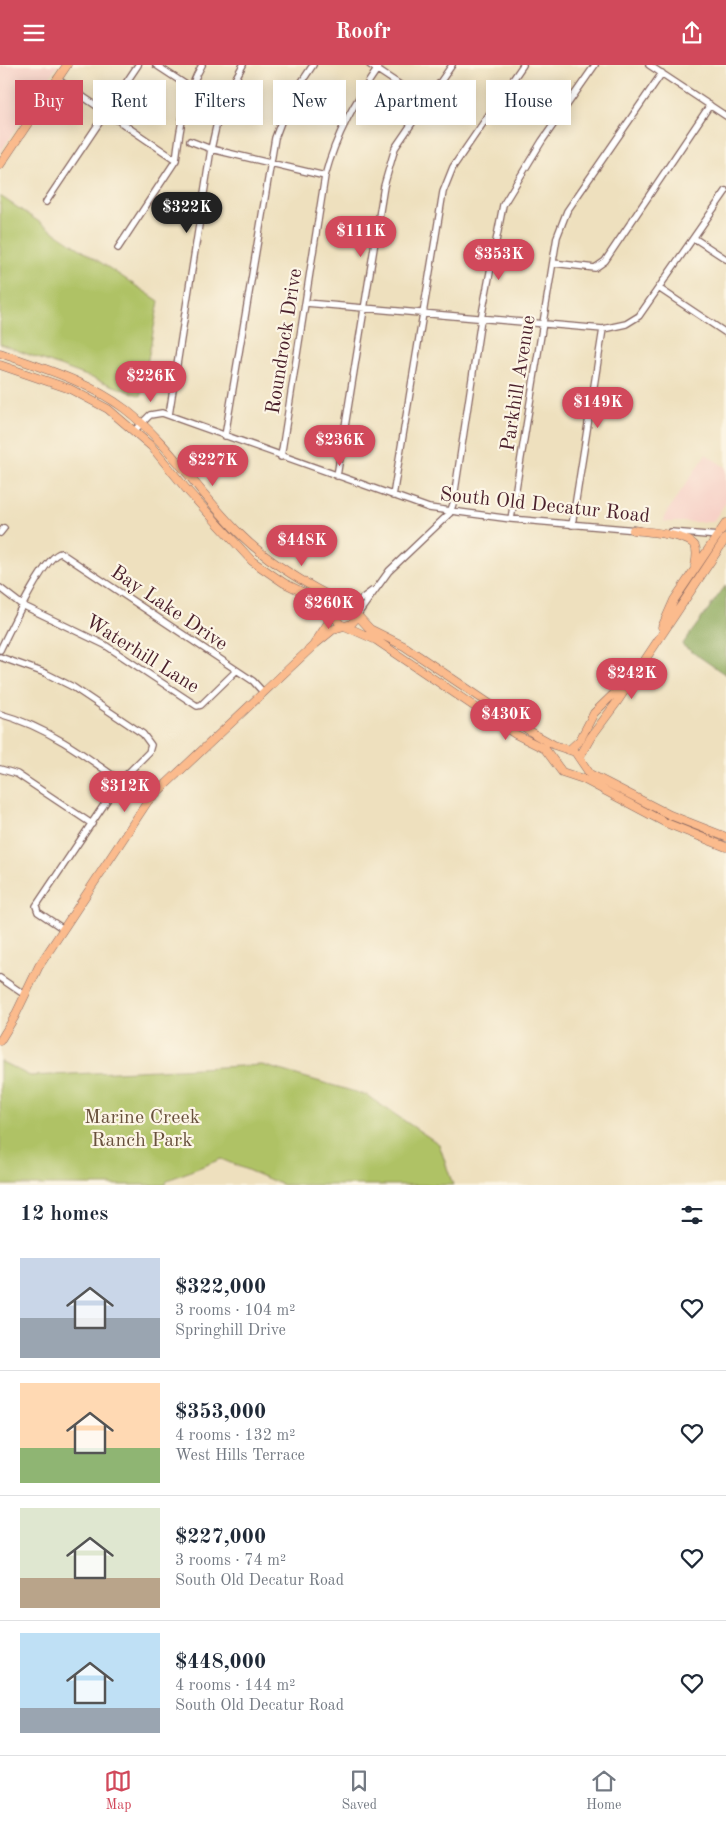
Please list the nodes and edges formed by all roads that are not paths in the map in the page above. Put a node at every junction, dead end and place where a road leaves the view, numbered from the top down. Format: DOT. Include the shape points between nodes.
graph roads {
  1 [pos="67,65"];
  2 [pos="138,65"];
  3 [pos="156,65"];
  4 [pos="202,65"];
  5 [pos="243,65"];
  6 [pos="312,65"];
  7 [pos="370,65"];
  8 [pos="452,65"];
  9 [pos="523,65"];
  10 [pos="595,65"];
  11 [pos="649,65"];
  12 [pos="379,67"];
  13 [pos="662,73"];
  14 [pos="57,79"];
  15 [pos="128,80"];
  16 [pos="180,80"];
  17 [pos="194,80"];
  18 [pos="396,80"];
  19 [pos="441,80"];
  20 [pos="93,103"];
  21 [pos="710,105"];
  22 [pos="726,116"];
  23 [pos="97,125"];
  24 [pos="125,125"];
  25 [pos="181,125"];
  26 [pos="411,125"];
  27 [pos="190,141"];
  28 [pos="211,149"];
  29 [pos="176,160"];
  30 [pos="270,163"];
  31 [pos="0,165"];
  32 [pos="325,176"];
  33 [pos="726,191"];
  34 [pos="46,201"];
  35 [pos="694,238"];
  36 [pos="118,248"];
  37 [pos="726,259"];
  38 [pos="553,263"];
  39 [pos="660,289"];
  40 [pos="306,303"];
  41 [pos="363,307"];
  42 [pos="423,314"];
  43 [pos="481,319"];
  44 [pos="543,325"];
  45 [pos="603,329"];
  46 [pos="726,333"];
  47 [pos="0,353"];
  48 [pos="10,356"];
  49 [pos="3,366"];
  50 [pos="168,415"];
  51 [pos="141,423"];
  52 [pos="135,430"];
  53 [pos="225,436"];
  54 [pos="282,457"];
  55 [pos="337,476"];
  56 [pos="393,496"];
  57 [pos="450,513"];
  58 [pos="511,519"];
  59 [pos="726,523"];
  60 [pos="572,525"];
  61 [pos="4,528"];
  62 [pos="633,530"];
  63 [pos="0,533"];
  64 [pos="240,534"];
  65 [pos="717,536"];
  66 [pos="726,537"];
  67 [pos="232,541"];
  68 [pos="694,570"];
  69 [pos="0,588"];
  70 [pos="374,590"];
  71 [pos="347,604"];
  72 [pos="22,605"];
  73 [pos="334,614"];
  74 [pos="358,615"];
  75 [pos="344,626"];
  76 [pos="658,639"];
  77 [pos="313,646"];
  78 [pos="0,651"];
  79 [pos="0,657"];
  80 [pos="236,671"];
  81 [pos="636,673"];
  82 [pos="263,692"];
  83 [pos="0,714"];
  84 [pos="568,750"];
  85 [pos="579,759"];
  86 [pos="556,763"];
  87 [pos="0,769"];
  88 [pos="567,773"];
  89 [pos="120,781"];
  90 [pos="148,801"];
  91 [pos="92,824"];
  92 [pos="726,837"];
  93 [pos="726,847"];
  94 [pos="62,929"];
  95 [pos="0,978"];
  96 [pos="25,995"];
  97 [pos="2,1038"];
  1 -- 14 [label="main road"];
  2 -- 15 [label="street"];
  3 -- 16 [label="street"];
  4 -- 17 [label="street"];
  5 -- 28 [label="street" via="221,105"];
  6 -- 30 [label="street" via="284,112"];
  7 -- 12 [label="street"];
  8 -- 19 [label="street"];
  9 -- 42 [label="street" via="447,179"];
  10 -- 43 [label="street" via="506,197 497,225"];
  11 -- 13 [label="street"];
  12 -- 18 [label="street"];
  12 -- 32 [label="street, Roundrock Drive" via="342,127"];
  13 -- 21 [label="street"];
  13 -- 38 [label="street, Parkhill Avenue" via="564,217"];
  14 -- 20 [label="street"];
  14 -- 31 [label="main road"];
  21 -- 22 [label="street"];
  21 -- 38 [label="street" via="605,261 595,267 582,268"];
  23 -- 34 [label="street"];
  24 -- 29 [label="street"];
  25 -- 29 [label="street"];
  26 -- 41 [label="street" via="389,164"];
  27 -- 28 [label="street"];
  28 -- 30 [label="street"];
  28 -- 50 [label="street"];
  29 -- 36 [label="street"];
  30 -- 32 [label="street"];
  30 -- 53 [label="street"];
  32 -- 40 [label="street, Roundrock Drive"];
  33 -- 35 [label="street"];
  35 -- 37 [label="street"];
  35 -- 39 [label="street"];
  38 -- 44 [label="street, Parkhill Avenue"];
  39 -- 45 [label="street" via="639,316 626,324"];
  39 -- 46 [label="street"];
  40 -- 41 [label="street"];
  40 -- 54 [label="street, Roundrock Drive"];
  41 -- 42 [label="street"];
  41 -- 55 [label="street"];
  42 -- 43 [label="street"];
  42 -- 56 [label="street"];
  43 -- 44 [label="street"];
  43 -- 57 [label="street"];
  44 -- 45 [label="street"];
  44 -- 58 [label="street, Parkhill Avenue"];
  45 -- 60 [label="street"];
  47 -- 48 [label="main road"];
  48 -- 49 [label="main road"];
  48 -- 51 [label="main road" via="91,388 124,408"];
  49 -- 52 [label="main road" via="70,389"];
  50 -- 51 [label="street" via="152,413"];
  50 -- 53 [label="street, South Old Decatur Road"];
  51 -- 52 [label="street"];
  51 -- 64 [label="main road"];
  52 -- 67 [label="main road"];
  53 -- 54 [label="street, South Old Decatur Road"];
  54 -- 55 [label="street, South Old Decatur Road"];
  55 -- 56 [label="street, South Old Decatur Road"];
  56 -- 57 [label="street, South Old Decatur Road"];
  57 -- 58 [label="street, South Old Decatur Road"];
  57 -- 70 [label="street" via="389,571"];
  58 -- 60 [label="street, South Old Decatur Road"];
  59 -- 65 [label="main road"];
  60 -- 62 [label="street, South Old Decatur Road"];
  61 -- 63 [label="street"];
  62 -- 65 [label="street, South Old Decatur Road"];
  62 -- 68 [label="main road" via="688,540 695,546 697,554"];
  64 -- 67 [label="main road"];
  64 -- 71 [label="main road" via="288,571"];
  65 -- 66 [label="street, South Old Decatur Road"];
  65 -- 68 [label="main road"];
  66 -- 76 [label="main road"];
  67 -- 73 [label="main road" via="272,576 327,605"];
  68 -- 76 [label="main road" via="674,600"];
  69 -- 72 [label="street, Waterhill Lane"];
  70 -- 71 [label="street"];
  70 -- 74 [label="street"];
  71 -- 73 [label="main road"];
  71 -- 74 [label="main road" via="356,609"];
  72 -- 78 [label="street"];
  72 -- 80 [label="street, Waterhill Lane" via="105,645 197,706"];
  72 -- 80 [label="street, Bay Lake Drive" via="57,553 64,554"];
  73 -- 75 [label="main road"];
  73 -- 77 [label="main road"];
  74 -- 75 [label="main road" via="351,624"];
  74 -- 84 [label="main road" via="370,629 404,646 536,735"];
  75 -- 77 [label="main road" via="334,629"];
  75 -- 86 [label="main road" via="376,640 515,734 541,746"];
  76 -- 81 [label="main road"];
  77 -- 82 [label="main road"];
  79 -- 89 [label="street" via="73,687 144,734 151,747"];
  80 -- 82 [label="street, Bay Lake Drive" via="253,681"];
  81 -- 84 [label="main road" via="594,713 580,740"];
  81 -- 85 [label="main road"];
  82 -- 90 [label="main road"];
  83 -- 89 [label="street" via="54,735"];
  84 -- 85 [label="main road" via="575,752"];
  84 -- 86 [label="main road" via="559,755"];
  85 -- 88 [label="main road" via="576,769"];
  85 -- 92 [label="main road" via="590,775 670,815"];
  86 -- 88 [label="main road"];
  87 -- 91 [label="street" via="17,774"];
  88 -- 93 [label="main road" via="666,823"];
  89 -- 90 [label="street"];
  89 -- 91 [label="street"];
  90 -- 94 [label="main road"];
  91 -- 94 [label="street" via="36,906"];
  94 -- 96 [label="main road"];
  95 -- 96 [label="street"];
  96 -- 97 [label="main road"];
}
